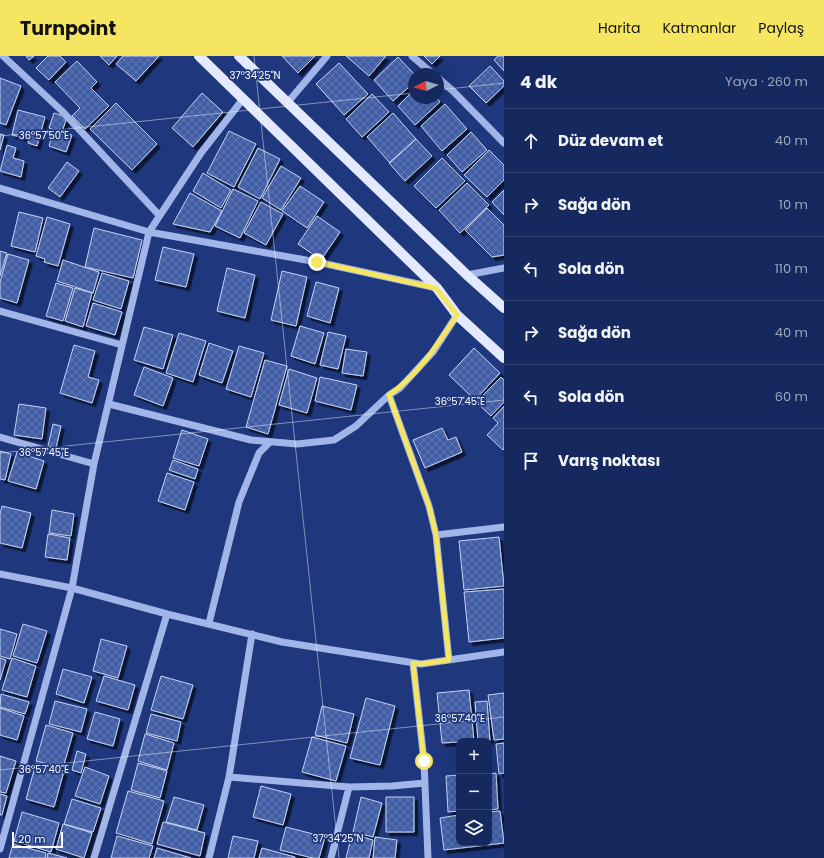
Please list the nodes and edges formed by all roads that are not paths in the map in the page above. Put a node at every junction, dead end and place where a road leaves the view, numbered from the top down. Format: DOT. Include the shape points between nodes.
graph roads {
  1 [pos="3,56"];
  2 [pos="199,56"];
  3 [pos="239,56"];
  4 [pos="327,56"];
  5 [pos="412,56"];
  6 [pos="426,68"];
  7 [pos="444,83"];
  8 [pos="243,99"];
  9 [pos="288,102"];
  10 [pos="504,143"];
  11 [pos="0,188"];
  12 [pos="160,215"];
  13 [pos="149,232"];
  14 [pos="504,268"];
  15 [pos="467,275"];
  16 [pos="436,288"];
  17 [pos="504,308"];
  18 [pos="0,311"];
  19 [pos="457,315"];
  20 [pos="122,345"];
  21 [pos="504,358"];
  22 [pos="389,395"];
  23 [pos="109,404"];
  24 [pos="0,437"];
  25 [pos="270,442"];
  26 [pos="94,464"];
  27 [pos="504,527"];
  28 [pos="436,535"];
  29 [pos="0,574"];
  30 [pos="72,588"];
  31 [pos="167,614"];
  32 [pos="209,623"];
  33 [pos="252,634"];
  34 [pos="504,652"];
  35 [pos="449,660"];
  36 [pos="413,663"];
  37 [pos="229,777"];
  38 [pos="425,783"];
  39 [pos="349,787"];
  40 [pos="0,849"];
  41 [pos="94,858"];
  42 [pos="209,858"];
  43 [pos="331,858"];
  44 [pos="428,858"];
  1 -- 12 [label="street" via="62,111"];
  2 -- 8 [label="main road"];
  3 -- 9 [label="main road"];
  4 -- 9 [label="street"];
  5 -- 6 [label="street"];
  7 -- 10 [label="street"];
  8 -- 12 [label="street" via="200,153"];
  8 -- 16 [label="main road"];
  9 -- 15 [label="main road"];
  11 -- 13 [label="street"];
  12 -- 13 [label="street"];
  13 -- 16 [label="street" via="317,262"];
  13 -- 20 [label="street"];
  14 -- 15 [label="street"];
  15 -- 17 [label="main road"];
  16 -- 19 [label="main road"];
  18 -- 20 [label="street"];
  19 -- 21 [label="main road"];
  19 -- 22 [label="street" via="433,352 400,388"];
  20 -- 23 [label="street"];
  22 -- 25 [label="street" via="356,426 334,440 297,444"];
  22 -- 28 [label="street" via="429,506"];
  23 -- 25 [label="street" via="251,440"];
  23 -- 26 [label="street"];
  24 -- 26 [label="street"];
  25 -- 32 [label="street" via="259,453 239,502"];
  26 -- 30 [label="street"];
  27 -- 28 [label="street"];
  28 -- 35 [label="street"];
  29 -- 30 [label="street"];
  30 -- 31 [label="street"];
  30 -- 40 [label="street"];
  31 -- 32 [label="street"];
  31 -- 41 [label="street"];
  32 -- 33 [label="street"];
  33 -- 36 [label="street" via="282,642"];
  33 -- 37 [label="street"];
  34 -- 35 [label="street"];
  35 -- 36 [label="street"];
  36 -- 38 [label="street"];
  37 -- 39 [label="street"];
  37 -- 42 [label="street"];
  38 -- 39 [label="street"];
  38 -- 44 [label="street"];
  39 -- 43 [label="street"];
}
